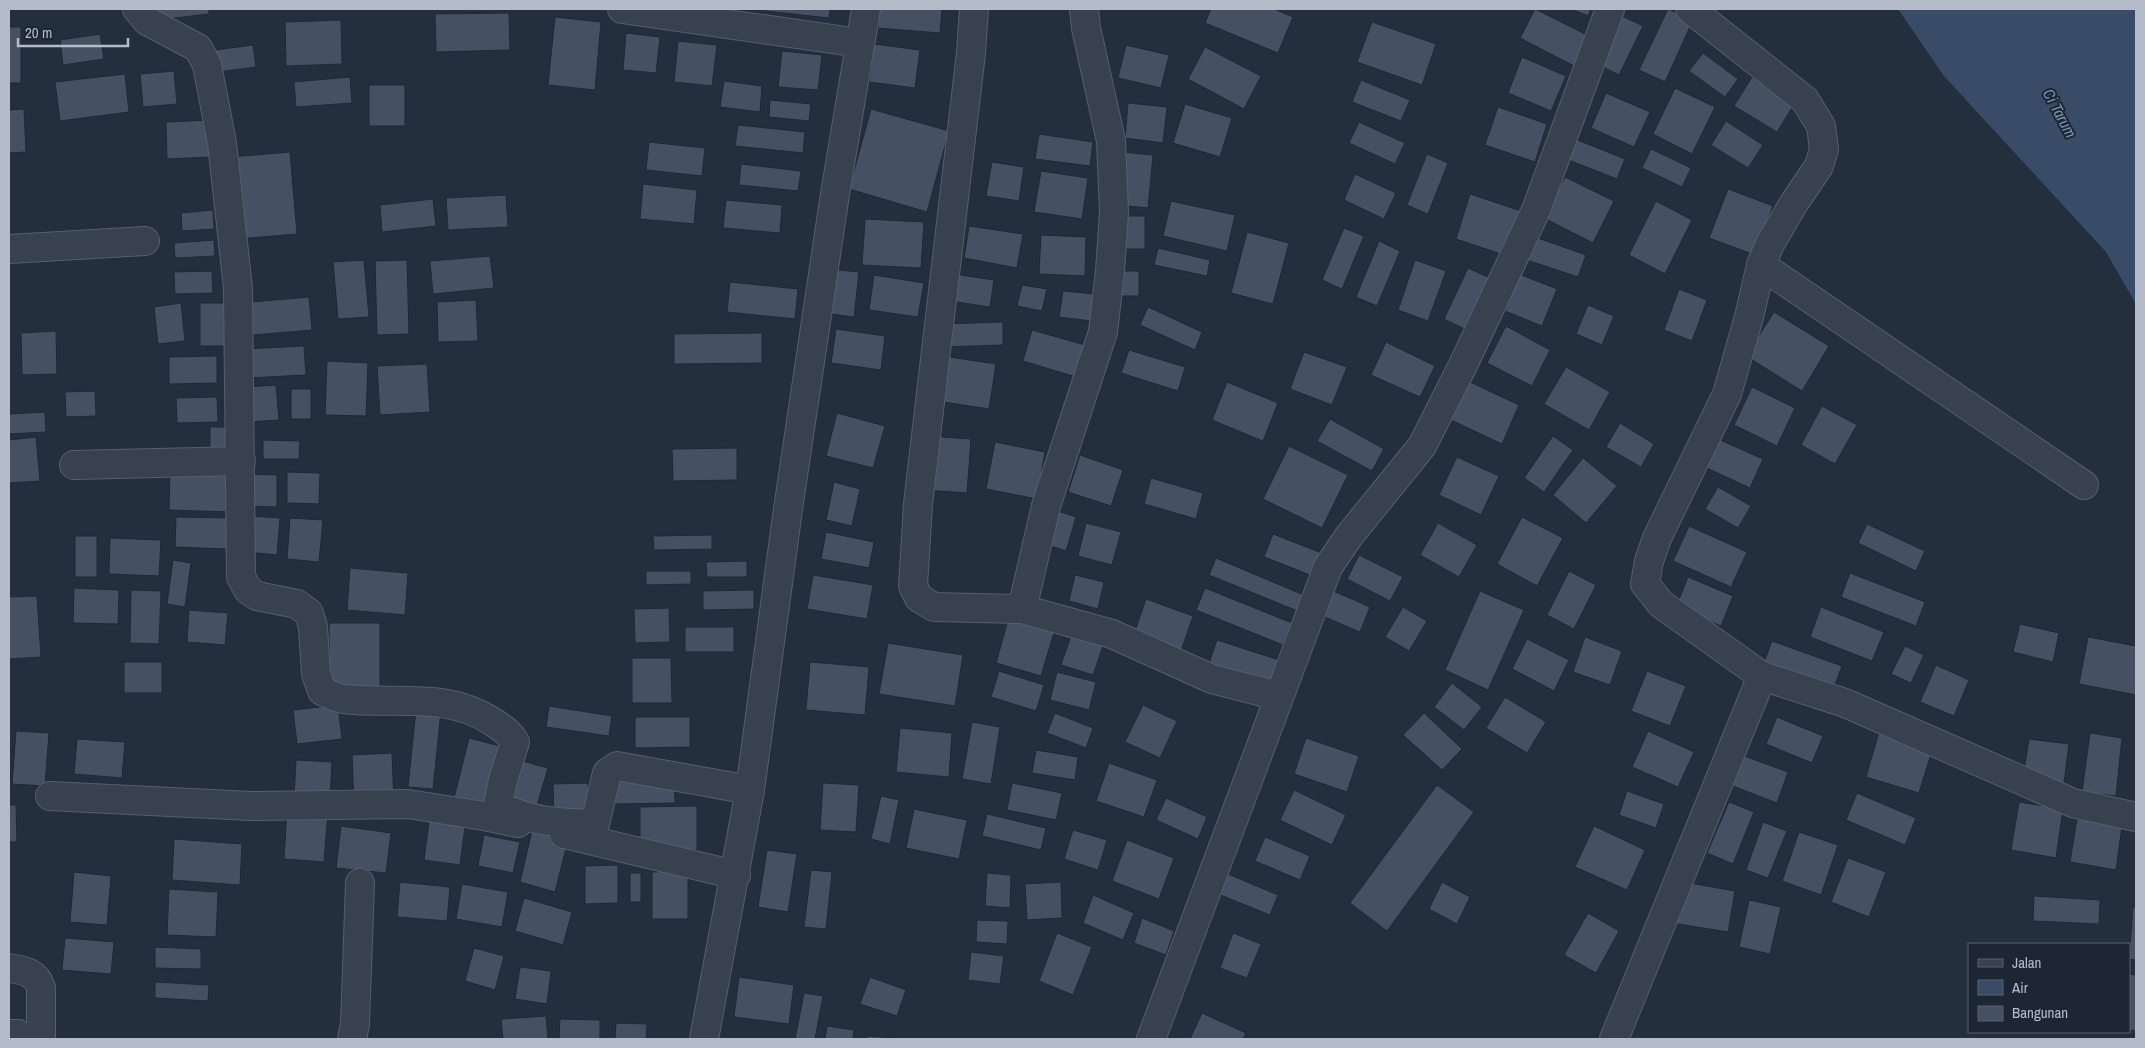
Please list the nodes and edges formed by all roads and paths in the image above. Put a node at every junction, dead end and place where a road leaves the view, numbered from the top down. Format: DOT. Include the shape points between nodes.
graph roads {
  1 [pos="137,9"];
  2 [pos="622,9"];
  3 [pos="866,9"];
  4 [pos="974,9"];
  5 [pos="1084,9"];
  6 [pos="1610,9"];
  7 [pos="1690,9"];
  8 [pos="860,44"];
  9 [pos="146,241"];
  10 [pos="9,248"];
  11 [pos="1761,264"];
  12 [pos="241,460"];
  13 [pos="74,465"];
  14 [pos="2084,485"];
  15 [pos="1022,609"];
  16 [pos="1762,676"];
  17 [pos="1278,696"];
  18 [pos="750,790"];
  19 [pos="50,796"];
  20 [pos="2136,817"];
  21 [pos="736,875"];
  22 [pos="360,883"];
  23 [pos="9,968"];
  24 [pos="22,1036"];
  25 [pos="352,1039"];
  26 [pos="704,1039"];
  27 [pos="1151,1039"];
  28 [pos="1614,1039"];
  1 -- 12 [label="street" via="147,21 198,48 207,65 222,143 238,288"];
  2 -- 8 [label="street"];
  3 -- 8 [label="street"];
  4 -- 15 [label="street" via="918,504 913,586 920,598 934,607"];
  5 -- 15 [label="street" via="1110,141 1114,213 1110,271 1103,332 1046,506"];
  6 -- 17 [label="street" via="1536,210 1463,365 1422,446 1328,567"];
  7 -- 11 [label="street" via="1805,100 1821,126 1824,149 1820,166 1794,203"];
  8 -- 18 [label="street" via="788,509"];
  9 -- 10 [label="street"];
  11 -- 14 [label="street"];
  11 -- 16 [label="street" via="1750,318 1727,394 1657,538 1645,584 1661,604"];
  12 -- 13 [label="street"];
  12 -- 18 [label="street" via="241,578 248,590 257,596 297,604 309,613 316,674 322,691 343,699 408,700 459,706 486,717 510,733 515,742 498,804 510,811 550,822 595,824 607,773 617,766"];
  15 -- 17 [label="street" via="1112,634 1212,679"];
  16 -- 20 [label="street" via="1845,704 2073,803"];
  16 -- 28 [label="street"];
  17 -- 27 [label="street"];
  18 -- 21 [label="street"];
  19 -- 21 [label="street" via="251,806 408,804 484,816"];
  21 -- 26 [label="street"];
  22 -- 25 [label="street"];
  23 -- 24 [label="street" via="22,970 40,982 41,988"];
}
